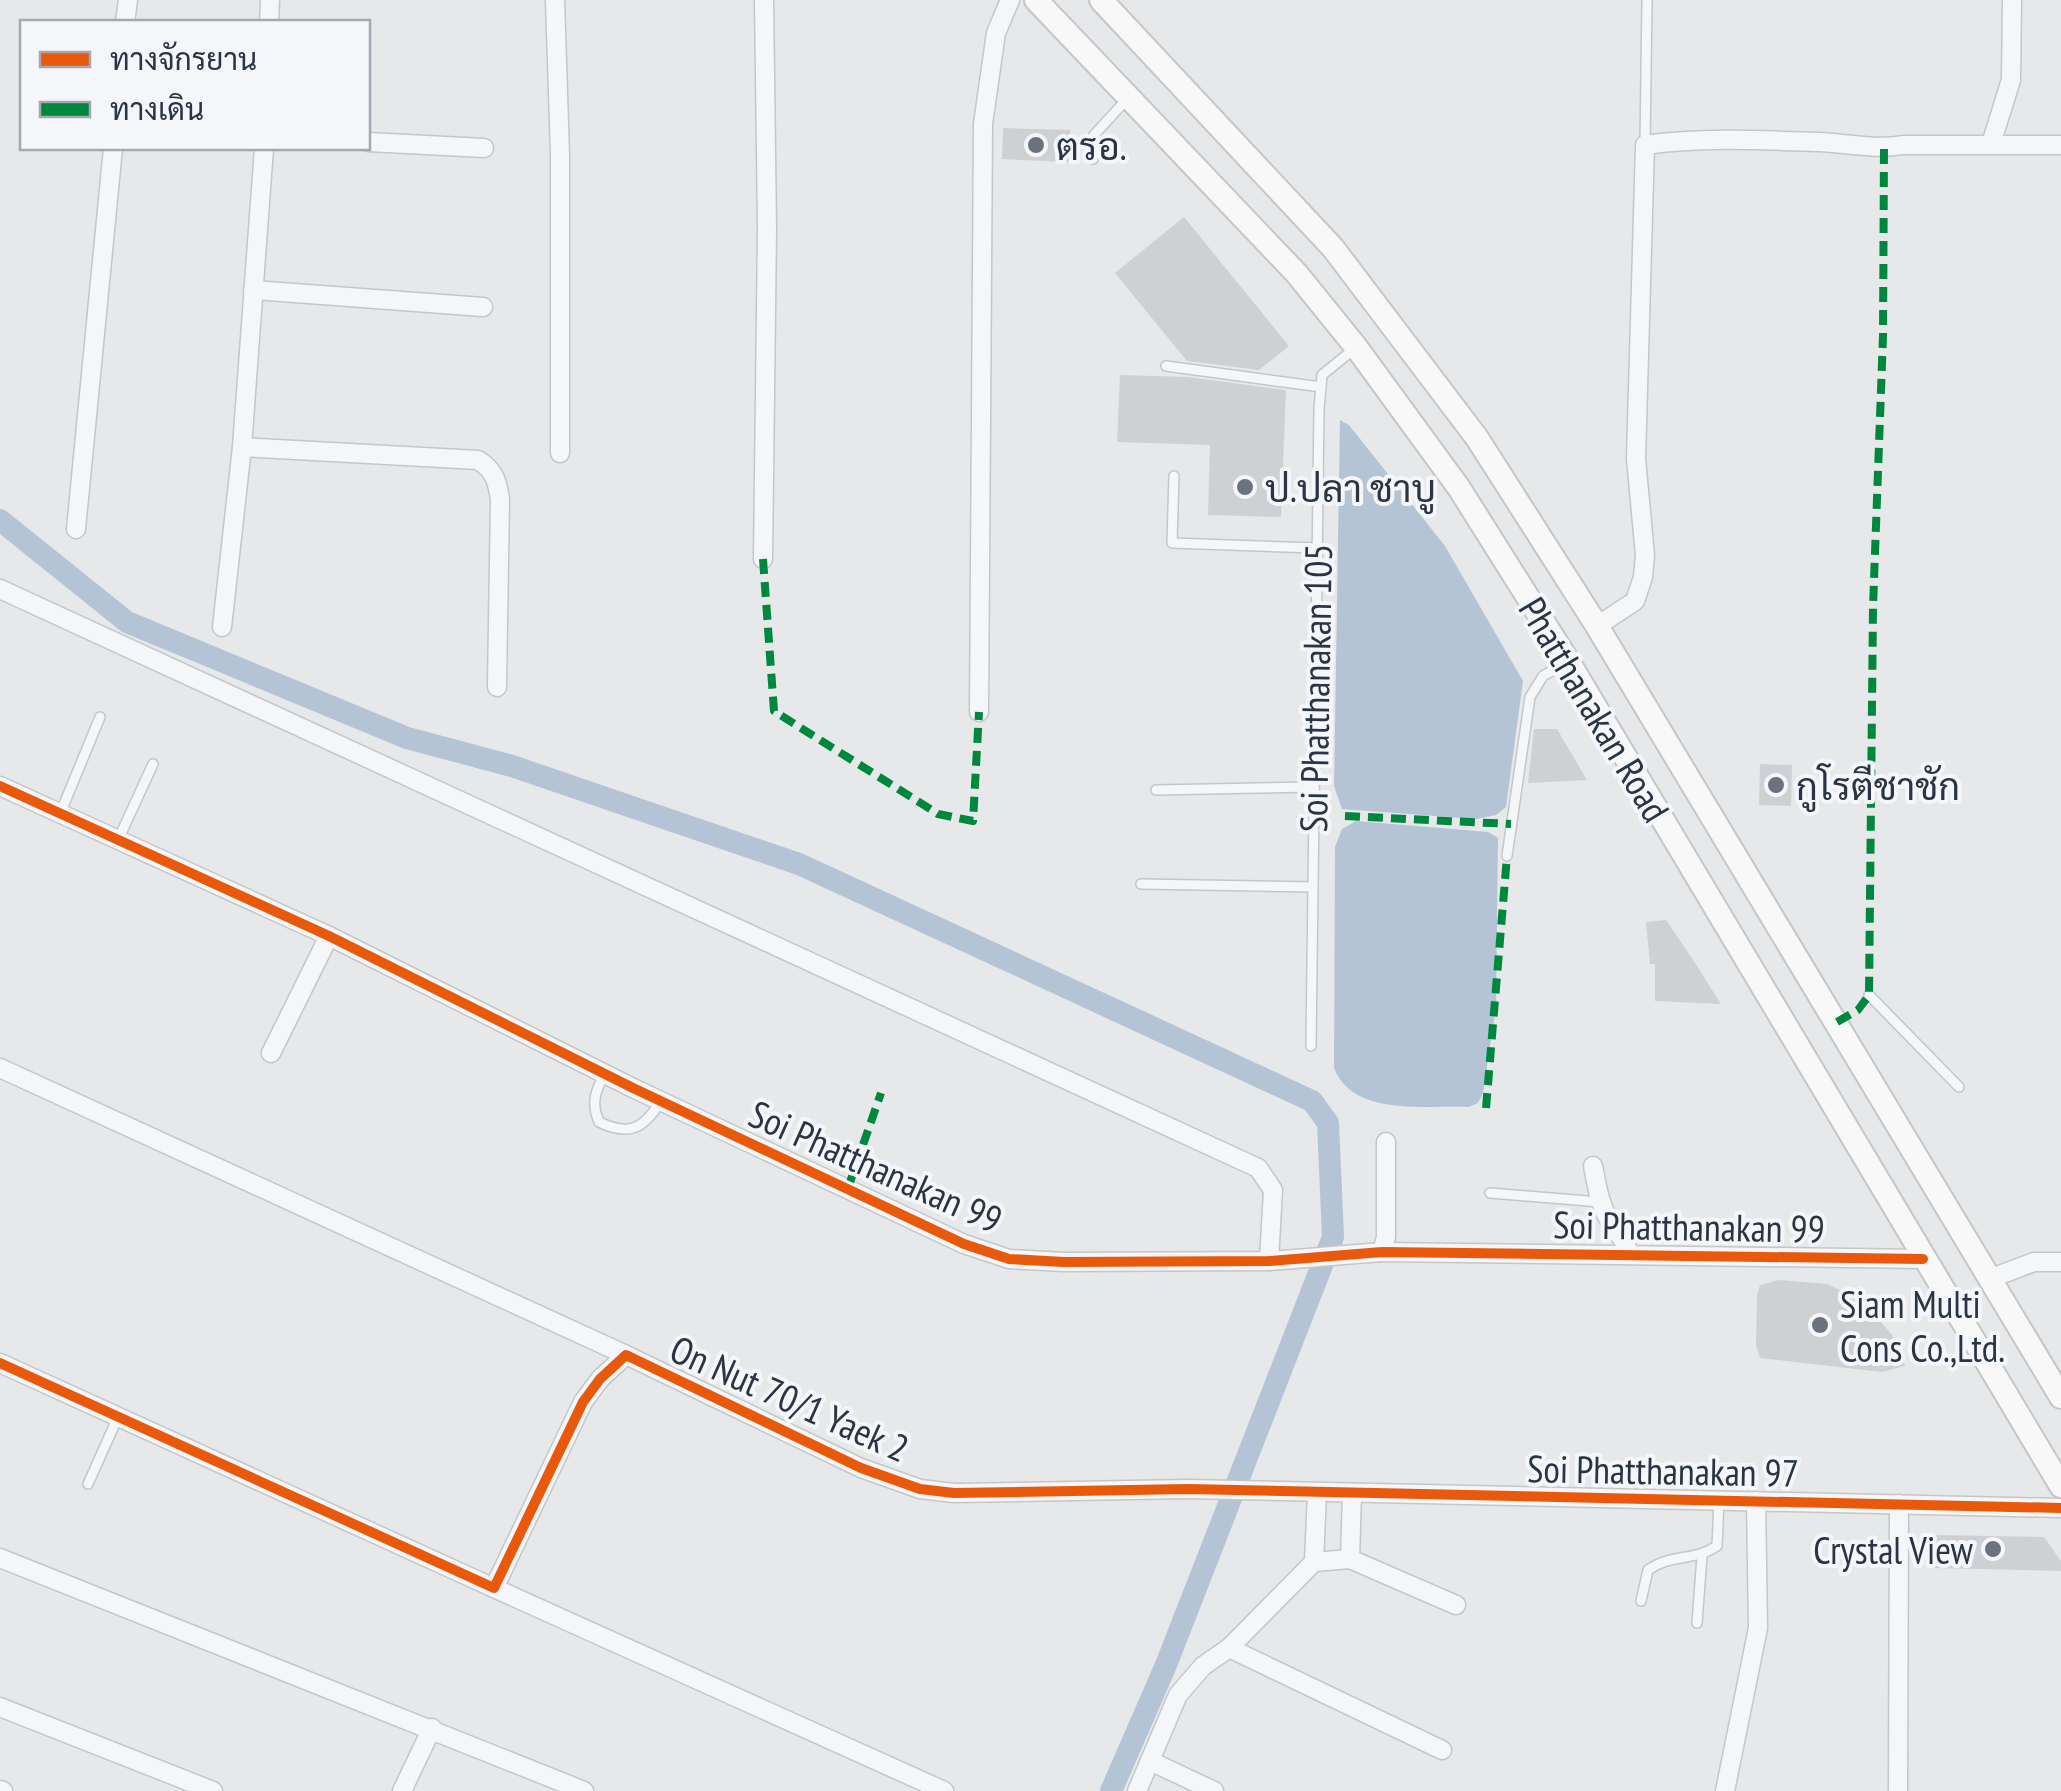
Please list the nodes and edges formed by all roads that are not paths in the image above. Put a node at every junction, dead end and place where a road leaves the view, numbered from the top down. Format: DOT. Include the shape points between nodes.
graph roads {
  1 [pos="555,0"];
  2 [pos="764,0"];
  3 [pos="1010,0"];
  4 [pos="1036,0"];
  5 [pos="1102,0"];
  6 [pos="1647,0"];
  7 [pos="2012,0"];
  8 [pos="1130,96"];
  9 [pos="370,142"];
  10 [pos="1991,144"];
  11 [pos="1645,145"];
  12 [pos="2061,146"];
  13 [pos="484,148"];
  14 [pos="113,150"];
  15 [pos="264,150"];
  16 [pos="1093,160"];
  17 [pos="253,290"];
  18 [pos="483,307"];
  19 [pos="1356,346"];
  20 [pos="1166,366"];
  21 [pos="1321,387"];
  22 [pos="242,447"];
  23 [pos="560,454"];
  24 [pos="1174,476"];
  25 [pos="76,530"];
  26 [pos="1317,548"];
  27 [pos="763,559"];
  28 [pos="0,589"];
  29 [pos="1598,626"];
  30 [pos="222,627"];
  31 [pos="1568,661"];
  32 [pos="497,687"];
  33 [pos="979,712"];
  34 [pos="100,717"];
  35 [pos="153,764"];
  36 [pos="0,786"];
  37 [pos="1314,787"];
  38 [pos="1156,790"];
  39 [pos="60,814"];
  40 [pos="118,840"];
  41 [pos="1508,856"];
  42 [pos="1141,884"];
  43 [pos="1313,887"];
  44 [pos="329,936"];
  45 [pos="1869,995"];
  46 [pos="1311,1046"];
  47 [pos="271,1053"];
  48 [pos="0,1068"];
  49 [pos="606,1072"];
  50 [pos="1959,1087"];
  51 [pos="661,1101"];
  52 [pos="1386,1142"];
  53 [pos="1593,1166"];
  54 [pos="1490,1193"];
  55 [pos="1600,1202"];
  56 [pos="1382,1252"];
  57 [pos="1629,1254"];
  58 [pos="1923,1259"];
  59 [pos="1269,1261"];
  60 [pos="2061,1262"];
  61 [pos="1989,1279"];
  62 [pos="626,1355"];
  63 [pos="0,1363"];
  64 [pos="2061,1397"];
  65 [pos="118,1417"];
  66 [pos="88,1484"];
  67 [pos="2061,1486"];
  68 [pos="1264,1492"];
  69 [pos="1317,1493"];
  70 [pos="1352,1494"];
  71 [pos="1719,1501"];
  72 [pos="1756,1502"];
  73 [pos="1899,1504"];
  74 [pos="2061,1508"];
  75 [pos="1702,1556"];
  76 [pos="0,1558"];
  77 [pos="1350,1559"];
  78 [pos="1314,1562"];
  79 [pos="494,1588"];
  80 [pos="1641,1601"];
  81 [pos="1456,1605"];
  82 [pos="1698,1623"];
  83 [pos="1229,1648"];
  84 [pos="0,1707"];
  85 [pos="432,1728"];
  86 [pos="1442,1750"];
  87 [pos="1150,1762"];
  88 [pos="213,1791"];
  89 [pos="402,1791"];
  90 [pos="584,1791"];
  91 [pos="944,1791"];
  92 [pos="1137,1791"];
  93 [pos="1214,1791"];
  94 [pos="1725,1791"];
  95 [pos="1898,1791"];
  1 -- 23 [label="street"];
  2 -- 27 [label="street"];
  3 -- 33 [label="street" via="996,34 983,124"];
  4 -- 8 [label="main road, Phatthanakan Road"];
  5 -- 29 [label="main road, Phatthanakan Road" via="1333,248 1478,438"];
  6 -- 11 [label="lane"];
  7 -- 10 [label="street" via="2011,80"];
  8 -- 16 [label="lane" via="1094,135"];
  8 -- 19 [label="main road, Phatthanakan Road"];
  9 -- 13 [label="street"];
  10 -- 11 [label="street"];
  10 -- 12 [label="street"];
  11 -- 29 [label="street" via="1636,459 1643,577 1635,601"];
  14 -- 25 [label="street"];
  15 -- 17 [label="street"];
  17 -- 18 [label="street"];
  17 -- 22 [label="street"];
  19 -- 21 [label="lane" via="1322,375"];
  19 -- 31 [label="main road, Phatthanakan Road" via="1459,488"];
  20 -- 21 [label="lane"];
  21 -- 26 [label="lane, Soi Phatthanakan 105"];
  22 -- 30 [label="street"];
  22 -- 32 [label="street" via="478,460 488,466 500,499"];
  24 -- 26 [label="lane" via="1172,542"];
  26 -- 37 [label="lane, Soi Phatthanakan 105"];
  28 -- 59 [label="street" via="1258,1168 1273,1190"];
  29 -- 61 [label="main road, Phatthanakan Road"];
  31 -- 41 [label="lane" via="1543,676 1530,698"];
  31 -- 58 [label="main road, Phatthanakan Road"];
  34 -- 39 [label="lane"];
  35 -- 40 [label="lane"];
  36 -- 39 [label="street, Soi Phatthanakan 99"];
  37 -- 38 [label="lane"];
  37 -- 43 [label="lane, Soi Phatthanakan 105"];
  39 -- 40 [label="street, Soi Phatthanakan 99"];
  40 -- 44 [label="street, Soi Phatthanakan 99"];
  42 -- 43 [label="lane"];
  43 -- 46 [label="lane, Soi Phatthanakan 105"];
  44 -- 47 [label="street"];
  44 -- 49 [label="street, Soi Phatthanakan 99"];
  45 -- 50 [label="lane"];
  48 -- 62 [label="street"];
  49 -- 51 [label="street, Soi Phatthanakan 99"];
  49 -- 51 [label="lane" via="595,1092 599,1122 632,1129 648,1121"];
  51 -- 59 [label="street, Soi Phatthanakan 99" via="964,1244 1010,1259"];
  52 -- 56 [label="street"];
  53 -- 55 [label="street"];
  54 -- 55 [label="lane"];
  55 -- 57 [label="street"];
  56 -- 57 [label="street, Soi Phatthanakan 99"];
  56 -- 59 [label="street, Soi Phatthanakan 99"];
  57 -- 58 [label="street, Soi Phatthanakan 99"];
  58 -- 67 [label="main road, Phatthanakan Road"];
  60 -- 61 [label="street" via="2034,1262"];
  61 -- 64 [label="main road, Phatthanakan Road"];
  62 -- 68 [label="street, On Nut 70/1 Yaek 2" via="920,1490"];
  62 -- 79 [label="street, On Nut 70/1 Yaek 2" via="584,1402"];
  63 -- 65 [label="street"];
  65 -- 66 [label="lane"];
  65 -- 79 [label="street"];
  68 -- 69 [label="street, Soi Phatthanakan 97"];
  69 -- 70 [label="street, Soi Phatthanakan 97"];
  69 -- 78 [label="street"];
  70 -- 71 [label="street, Soi Phatthanakan 97"];
  70 -- 77 [label="street"];
  71 -- 72 [label="street, Soi Phatthanakan 97"];
  71 -- 75 [label="lane" via="1717,1546"];
  72 -- 73 [label="street, Soi Phatthanakan 97"];
  72 -- 94 [label="street" via="1758,1628"];
  73 -- 74 [label="street, Soi Phatthanakan 97"];
  73 -- 95 [label="street"];
  75 -- 80 [label="lane" via="1665,1558 1648,1570"];
  75 -- 82 [label="lane"];
  76 -- 85 [label="street"];
  77 -- 78 [label="street"];
  77 -- 81 [label="street"];
  78 -- 83 [label="street"];
  79 -- 91 [label="street"];
  83 -- 86 [label="street"];
  83 -- 87 [label="street" via="1178,1695"];
  84 -- 88 [label="street"];
  85 -- 89 [label="street"];
  85 -- 90 [label="street"];
  87 -- 92 [label="street"];
  87 -- 93 [label="street"];
}
